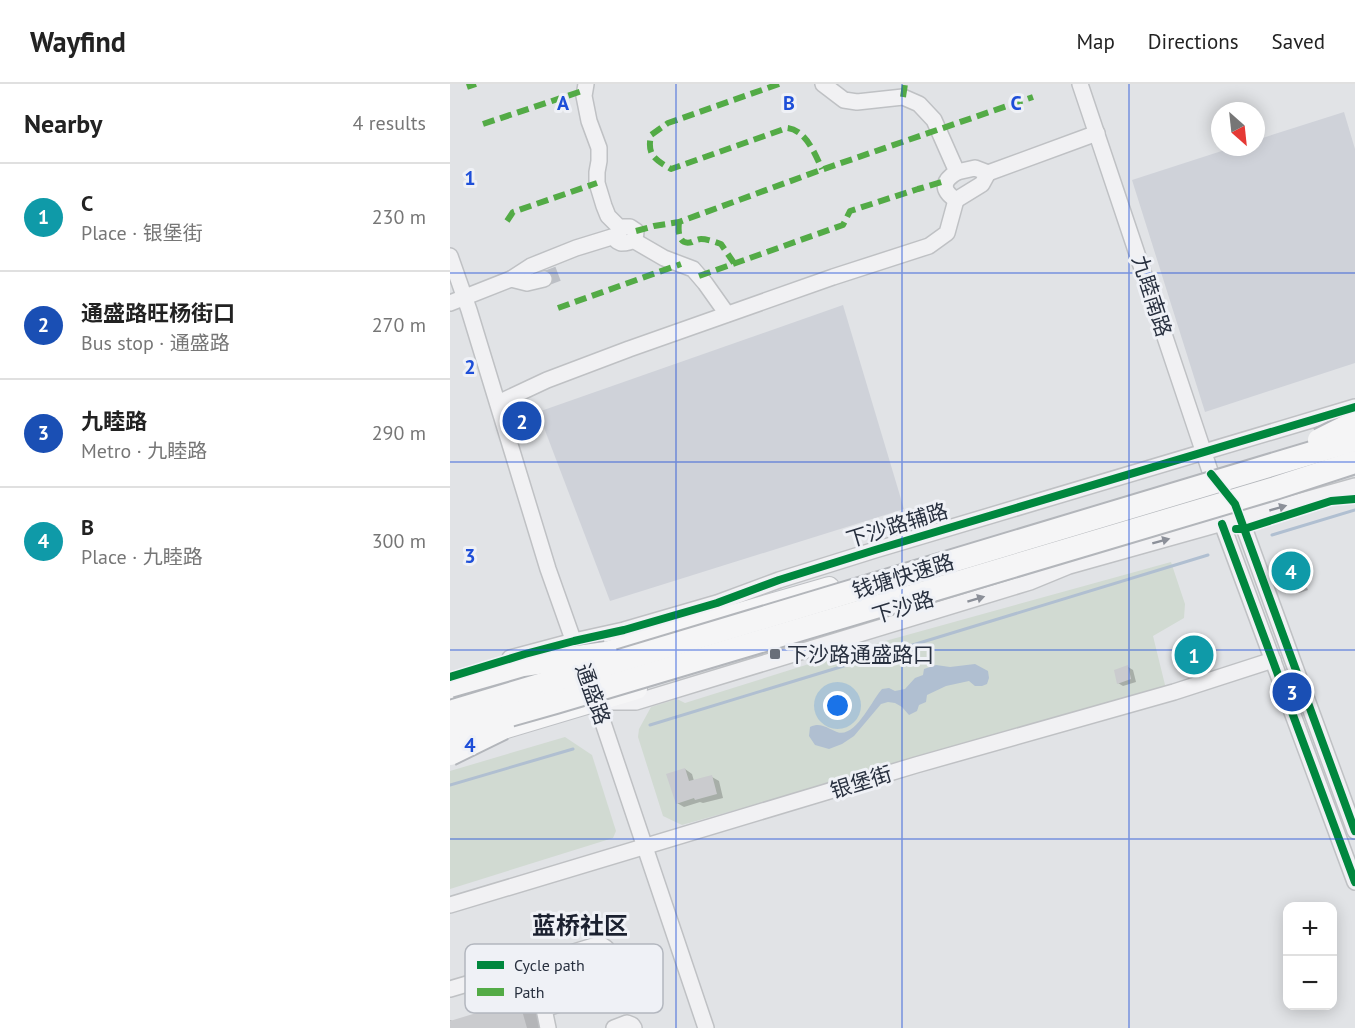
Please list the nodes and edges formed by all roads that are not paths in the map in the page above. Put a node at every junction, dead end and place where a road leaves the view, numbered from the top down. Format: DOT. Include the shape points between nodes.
graph roads {
  1 [pos="586,84"];
  2 [pos="823,84"];
  3 [pos="1080,84"];
  4 [pos="1097,134"];
  5 [pos="957,172"];
  6 [pos="988,173"];
  7 [pos="956,200"];
  8 [pos="618,232"];
  9 [pos="450,256"];
  10 [pos="511,279"];
  11 [pos="543,279"];
  12 [pos="465,298"];
  13 [pos="450,303"];
  14 [pos="727,314"];
  15 [pos="498,403"];
  16 [pos="1355,407"];
  17 [pos="1355,422"];
  18 [pos="1355,431"];
  19 [pos="1355,440"];
  20 [pos="1204,452"];
  21 [pos="1355,466"];
  22 [pos="1211,474"];
  23 [pos="1355,486"];
  24 [pos="1170,496"];
  25 [pos="1229,514"];
  26 [pos="574,641"];
  27 [pos="682,642"];
  28 [pos="580,660"];
  29 [pos="1272,660"];
  30 [pos="450,677"];
  31 [pos="450,686"];
  32 [pos="450,698"];
  33 [pos="556,702"];
  34 [pos="596,702"];
  35 [pos="450,711"];
  36 [pos="509,728"];
  37 [pos="450,732"];
  38 [pos="450,745"];
  39 [pos="450,754"];
  40 [pos="450,759"];
  41 [pos="1355,831"];
  42 [pos="645,846"];
  43 [pos="1355,882"];
  44 [pos="450,905"];
  45 [pos="465,985"];
  46 [pos="450,989"];
  47 [pos="545,1013"];
  48 [pos="548,1028"];
  49 [pos="614,1028"];
  50 [pos="634,1028"];
  51 [pos="706,1028"];
  1 -- 8 [label="street" via="589,121 599,148 597,183"];
  2 -- 5 [label="street" via="844,100 903,97 919,104 934,120"];
  3 -- 4 [label="street, 九睦南路"];
  4 -- 6 [label="street"];
  4 -- 20 [label="street, 九睦南路"];
  5 -- 6 [label="street" via="975,168"];
  5 -- 7 [label="street" via="945,181 949,195"];
  6 -- 7 [label="street" via="982,184"];
  7 -- 14 [label="street" via="947,233 929,246"];
  8 -- 10 [label="street" via="531,266"];
  8 -- 14 [label="street" via="617,241 621,243 633,240 693,269"];
  9 -- 12 [label="street, 通盛路"];
  10 -- 11 [label="street" via="527,283"];
  10 -- 12 [label="street"];
  12 -- 13 [label="street"];
  12 -- 15 [label="street, 通盛路"];
  14 -- 15 [label="street" via="547,380"];
  15 -- 26 [label="street, 通盛路"];
  16 -- 20 [label="street, 下沙路辅路"];
  17 -- 24 [label="highway, bridge" via="1302,448 1199,482"];
  18 -- 22 [label="main road, 下沙路"];
  19 -- 24 [label="highway, 钱塘快速路, bridge"];
  20 -- 22 [label="street, 九睦南路"];
  20 -- 26 [label="street, 下沙路辅路" via="875,550 717,603"];
  21 -- 25 [label="main road, 下沙路"];
  21 -- 33 [label="highway, 钱塘快速路, bridge"];
  22 -- 25 [label="street"];
  22 -- 28 [label="main road, 下沙路"];
  25 -- 23 [label="street, one-way"];
  24 -- 27 [label="highway, 钱塘快速路, bridge"];
  25 -- 29 [label="street"];
  34 -- 25 [label="main road, 下沙路, one-way"];
  25 -- 41 [label="street"];
  26 -- 28 [label="street, 通盛路"];
  26 -- 30 [label="street, 下沙路辅路"];
  27 -- 31 [label="highway, bridge" via="523,664"];
  27 -- 35 [label="highway, 钱塘快速路, bridge"];
  28 -- 32 [label="main road, 下沙路"];
  28 -- 34 [label="street, 通盛路"];
  29 -- 42 [label="street, 银堡街"];
  29 -- 43 [label="street"];
  33 -- 37 [label="highway, 钱塘快速路, bridge"];
  33 -- 39 [label="highway, bridge"];
  34 -- 36 [label="main road, 下沙路"];
  34 -- 42 [label="street, 通盛路"];
  36 -- 38 [label="main road, 下沙路"];
  36 -- 40 [label="street"];
  42 -- 44 [label="street, 银堡街"];
  42 -- 51 [label="street, 通盛路"];
  45 -- 46 [label="street"];
  47 -- 48 [label="street"];
  49 -- 50 [label="street" via="627,1023"];
}
